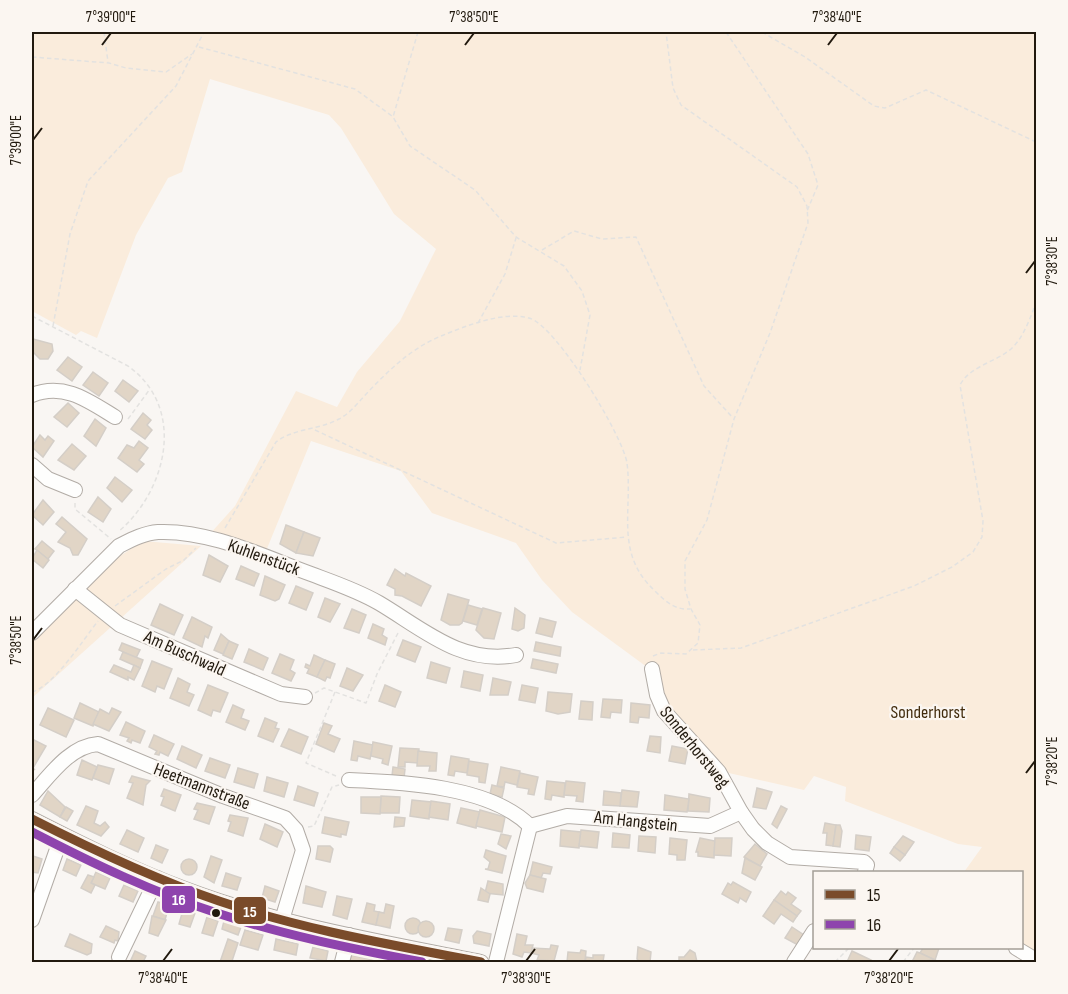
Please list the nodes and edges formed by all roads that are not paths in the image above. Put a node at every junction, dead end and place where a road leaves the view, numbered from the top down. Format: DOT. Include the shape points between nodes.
graph roads {
  1 [pos="32,395"];
  2 [pos="115,417"];
  3 [pos="32,465"];
  4 [pos="75,490"];
  5 [pos="75,589"];
  6 [pos="32,633"];
  7 [pos="516,655"];
  8 [pos="652,669"];
  9 [pos="305,697"];
  10 [pos="343,778"];
  11 [pos="32,795"];
  12 [pos="741,812"];
  13 [pos="32,819"];
  14 [pos="530,826"];
  15 [pos="62,835"];
  16 [pos="866,871"];
  17 [pos="157,878"];
  18 [pos="37,890"];
  19 [pos="32,920"];
  20 [pos="282,920"];
  21 [pos="813,933"];
  22 [pos="349,935"];
  23 [pos="1018,949"];
  24 [pos="119,957"];
  25 [pos="1036,960"];
  26 [pos="342,963"];
  27 [pos="481,963"];
  28 [pos="496,963"];
  29 [pos="794,963"];
  1 -- 2 [label="street" via="52,391 80,395"];
  3 -- 4 [label="street" via="48,479"];
  5 -- 6 [label="street, Kuhlenstück"];
  5 -- 7 [label="street, Kuhlenstück" via="108,555 136,537 176,533 217,541 361,594 448,646 496,659"];
  5 -- 9 [label="street, Am Buschwald" via="120,625 281,694"];
  8 -- 12 [label="street, Sonderhorstweg" via="663,711 719,772"];
  10 -- 14 [label="street" via="484,799 506,807"];
  11 -- 20 [label="street, Heetmannstraße" via="72,753 85,745 98,744 285,818 296,830 303,850"];
  12 -- 14 [label="street, Am Hangstein" via="710,826 567,816"];
  12 -- 16 [label="street, Sonderhorstweg" via="753,829 782,854 864,862"];
  13 -- 15 [label="street"];
  14 -- 28 [label="street"];
  15 -- 17 [label="street"];
  15 -- 18 [label="street"];
  17 -- 20 [label="street"];
  17 -- 24 [label="street"];
  18 -- 19 [label="street"];
  20 -- 22 [label="street"];
  21 -- 29 [label="street"];
  22 -- 26 [label="street"];
  22 -- 27 [label="street"];
  23 -- 25 [label="street"];
}
